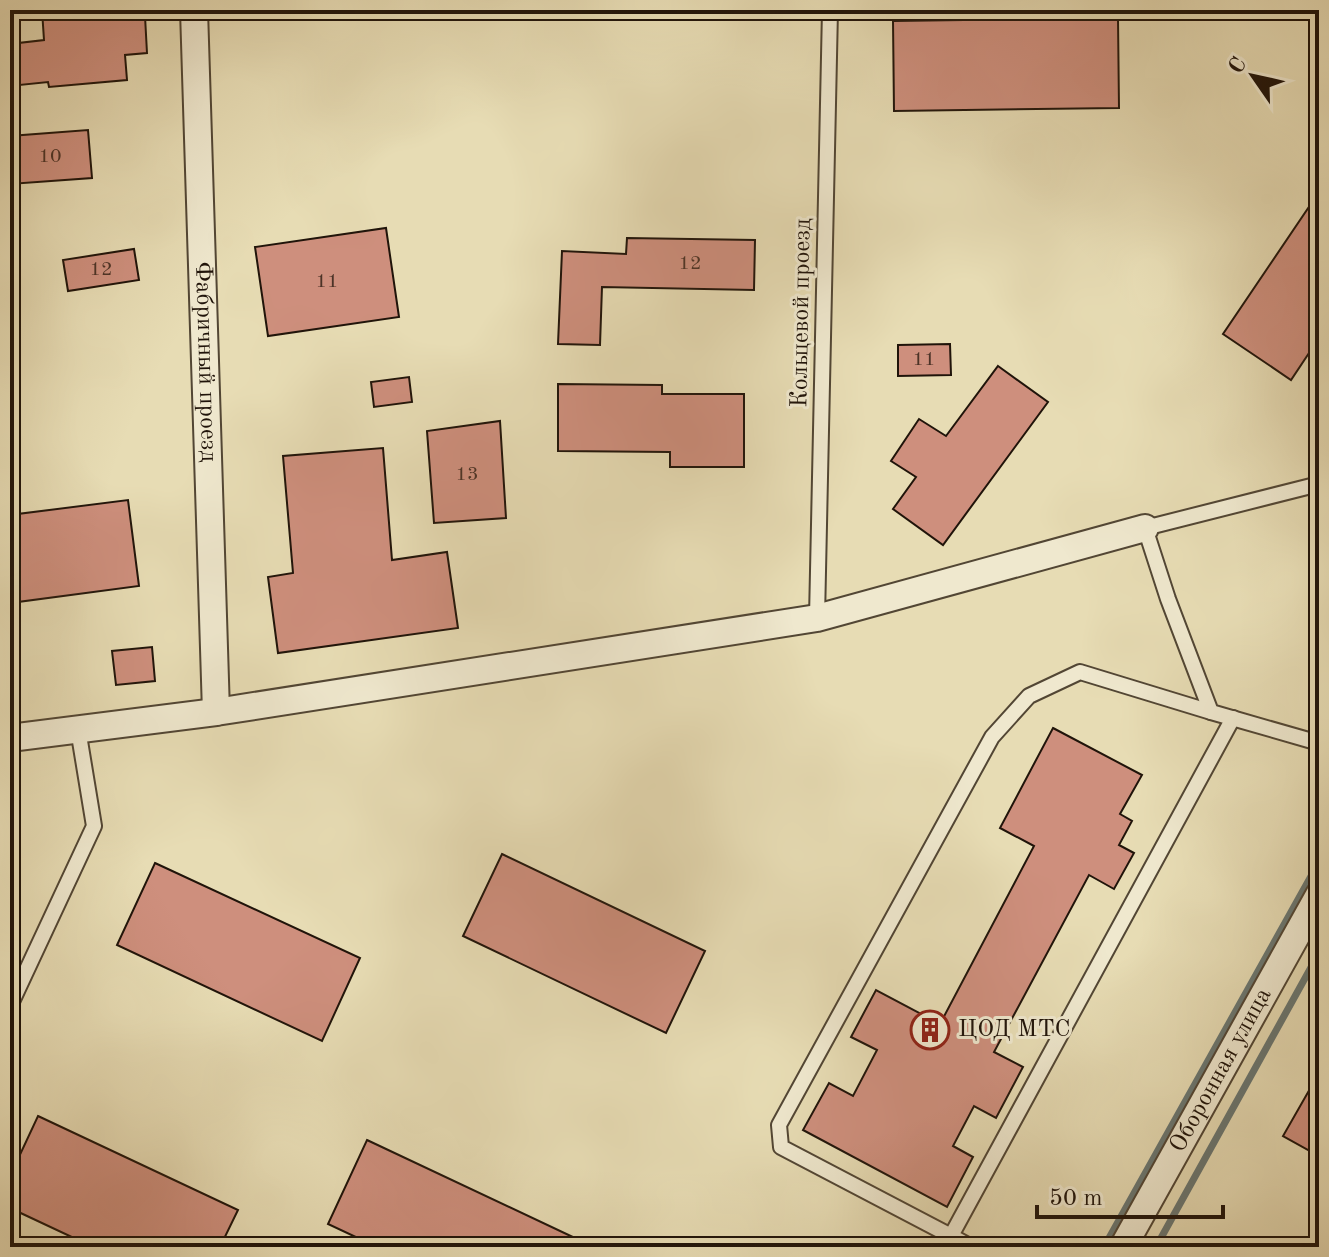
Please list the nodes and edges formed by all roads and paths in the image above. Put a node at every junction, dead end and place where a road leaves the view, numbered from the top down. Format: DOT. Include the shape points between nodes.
graph roads {
  1 [pos="194,10"];
  2 [pos="830,10"];
  3 [pos="1319,484"];
  4 [pos="1145,528"];
  5 [pos="817,618"];
  6 [pos="216,712"];
  7 [pos="1211,712"];
  8 [pos="1233,718"];
  9 [pos="78,729"];
  10 [pos="10,738"];
  11 [pos="1319,743"];
  12 [pos="1319,895"];
  13 [pos="10,1006"];
  14 [pos="951,1236"];
  15 [pos="971,1247"];
  16 [pos="1123,1247"];
  1 -- 6 [label="street, Фабричный проезд"];
  2 -- 5 [label="lane, Кольцевой проезд"];
  3 -- 4 [label="lane"];
  4 -- 5 [label="street"];
  4 -- 7 [label="lane"];
  5 -- 6 [label="street"];
  6 -- 9 [label="street"];
  7 -- 8 [label="lane"];
  7 -- 14 [label="lane" via="1080,672 1029,696 992,737 779,1125 781,1147"];
  8 -- 11 [label="lane"];
  8 -- 14 [label="lane"];
  9 -- 10 [label="street"];
  9 -- 13 [label="lane" via="94,826"];
  12 -- 16 [label="street, Оборонная улица"];
  14 -- 15 [label="lane"];
}
